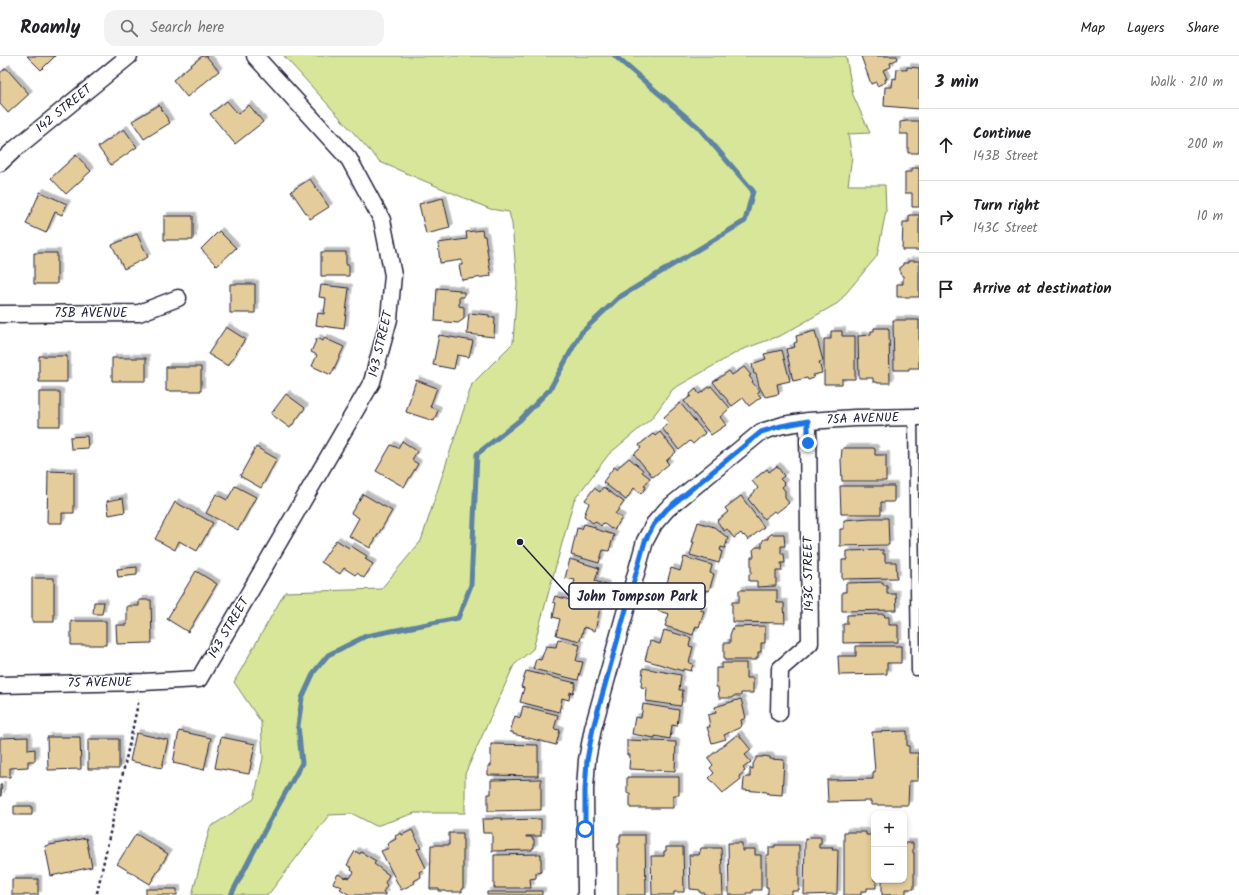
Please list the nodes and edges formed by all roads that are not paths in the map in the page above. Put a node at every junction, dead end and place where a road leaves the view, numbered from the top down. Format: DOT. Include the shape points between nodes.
graph roads {
  1 [pos="129,56"];
  2 [pos="255,56"];
  3 [pos="0,163"];
  4 [pos="178,298"];
  5 [pos="0,314"];
  6 [pos="916,417"];
  7 [pos="808,421"];
  8 [pos="916,671"];
  9 [pos="199,679"];
  10 [pos="0,685"];
  11 [pos="779,713"];
  12 [pos="586,895"];
  1 -- 3 [label="street, 142 STREET"];
  2 -- 9 [label="street, 143 STREET" via="349,159 382,220 394,275 389,319 372,382"];
  4 -- 5 [label="street, 75B AVENUE" via="139,313"];
  6 -- 7 [label="street, 75A AVENUE"];
  6 -- 8 [label="lane"];
  7 -- 11 [label="street, 143C STREET" via="810,643 780,669"];
  7 -- 12 [label="street, 75A AVENUE" via="761,432 667,509 654,524 645,541 593,728 587,760"];
  9 -- 10 [label="street, 75 AVENUE"];
}
